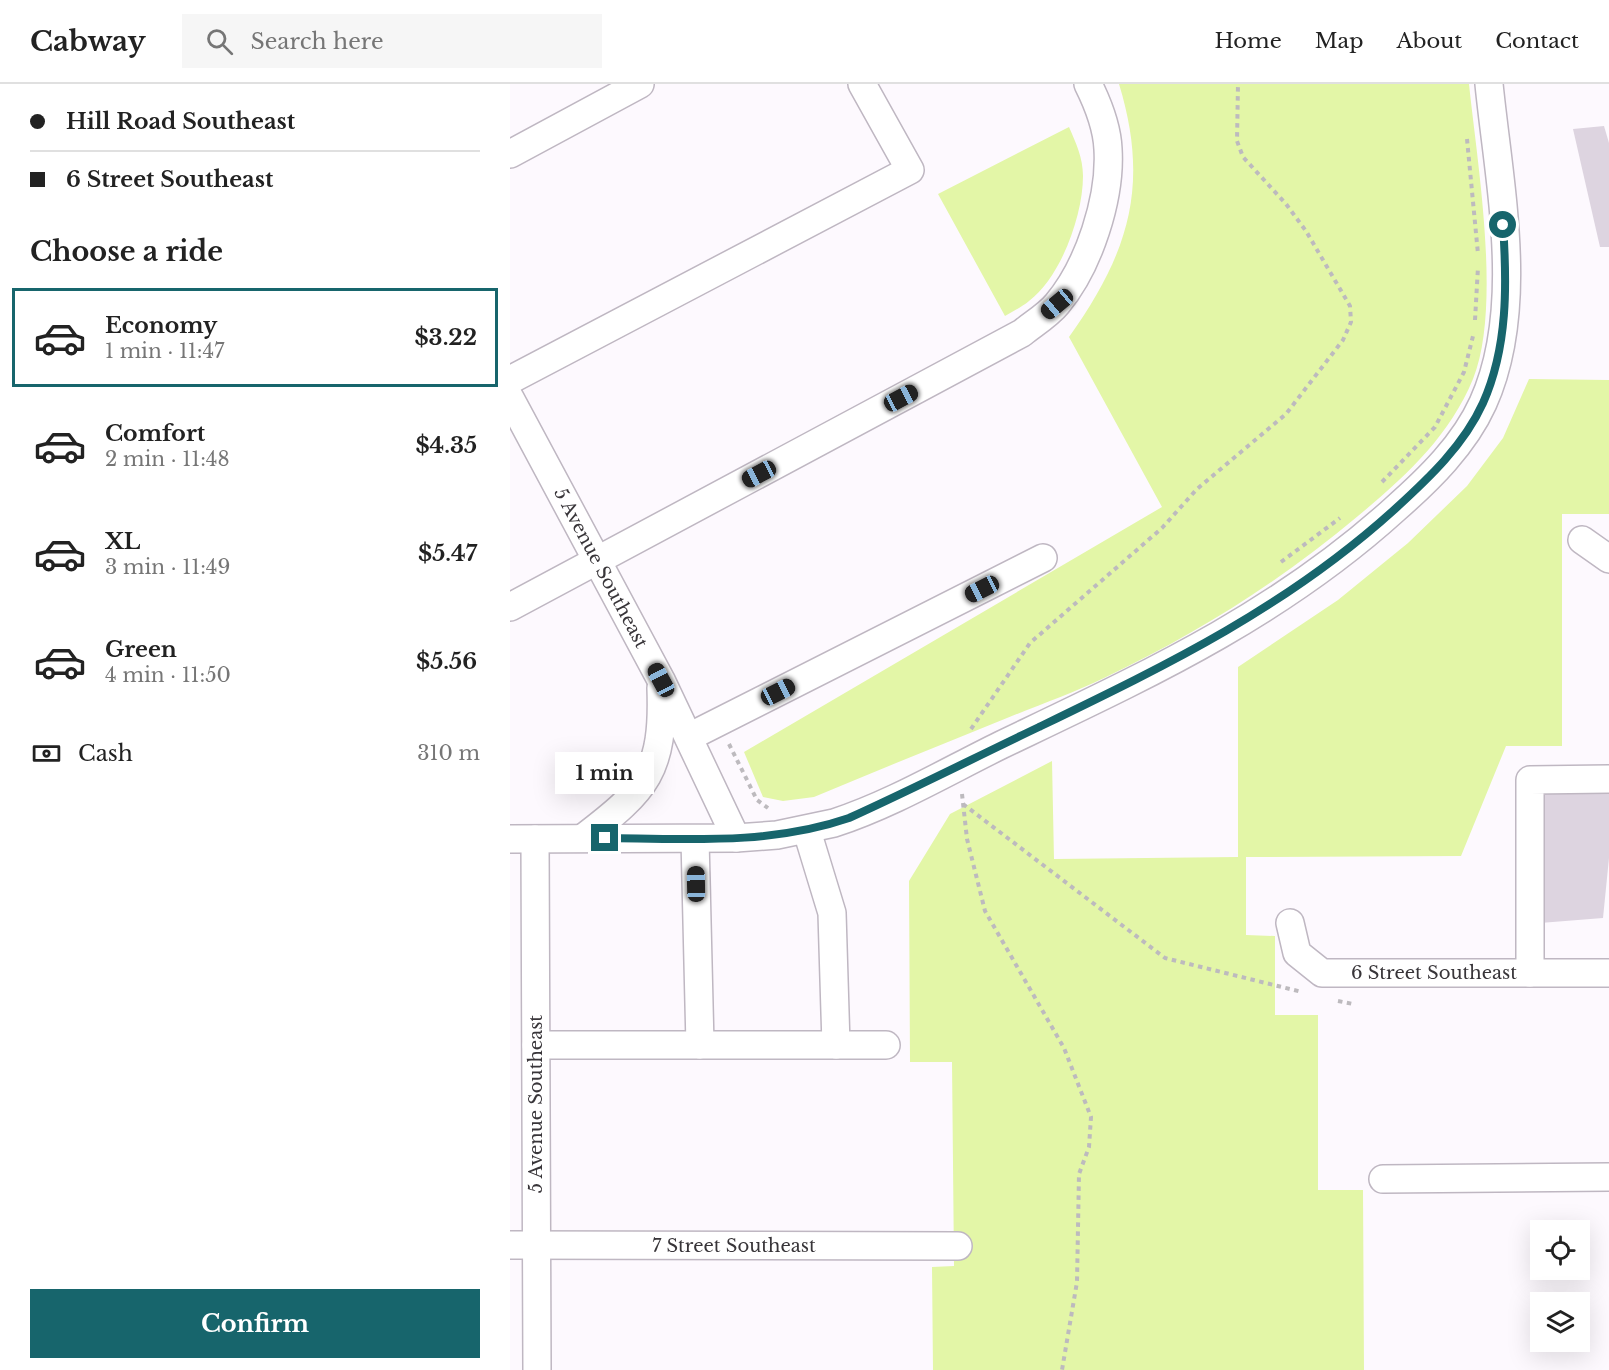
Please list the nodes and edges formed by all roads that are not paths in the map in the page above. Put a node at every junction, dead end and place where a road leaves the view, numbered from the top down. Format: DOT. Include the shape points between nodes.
graph roads {
  1 [pos="640,84"];
  2 [pos="862,84"];
  3 [pos="1088,84"];
  4 [pos="1490,84"];
  5 [pos="510,154"];
  6 [pos="510,380"];
  7 [pos="510,398"];
  8 [pos="1582,540"];
  9 [pos="1043,558"];
  10 [pos="597,560"];
  11 [pos="1609,560"];
  12 [pos="510,607"];
  13 [pos="661,680"];
  14 [pos="689,737"];
  15 [pos="1609,779"];
  16 [pos="807,831"];
  17 [pos="583,838"];
  18 [pos="695,838"];
  19 [pos="736,838"];
  20 [pos="523,839"];
  21 [pos="1290,923"];
  22 [pos="1530,972"];
  23 [pos="1609,973"];
  24 [pos="536,1045"];
  25 [pos="700,1045"];
  26 [pos="836,1045"];
  27 [pos="886,1045"];
  28 [pos="1609,1177"];
  29 [pos="1383,1179"];
  30 [pos="510,1245"];
  31 [pos="537,1246"];
  32 [pos="958,1246"];
  33 [pos="537,1370"];
  1 -- 5 [label="street"];
  2 -- 6 [label="street" via="910,170"];
  3 -- 10 [label="street" via="1099,105 1108,149 1104,195 1087,256 1057,304 1022,333"];
  4 -- 16 [label="street" via="1506,275 1503,322 1498,358 1484,402 1441,465 1328,566 1216,639 856,815"];
  7 -- 10 [label="street, 5 Avenue Southeast"];
  8 -- 11 [label="street"];
  9 -- 14 [label="street"];
  10 -- 12 [label="street"];
  10 -- 13 [label="street, 5 Avenue Southeast"];
  13 -- 14 [label="street, 5 Avenue Southeast"];
  13 -- 17 [label="street" via="660,750 625,806"];
  14 -- 19 [label="street, 5 Avenue Southeast"];
  15 -- 22 [label="street" via="1530,780"];
  16 -- 19 [label="street"];
  16 -- 26 [label="street" via="832,913"];
  17 -- 18 [label="street"];
  17 -- 20 [label="street"];
  18 -- 19 [label="street"];
  18 -- 25 [label="street"];
  20 -- 24 [label="street, 5 Avenue Southeast"];
  21 -- 22 [label="street, 6 Street Southeast" via="1297,953 1322,972"];
  22 -- 23 [label="street, 6 Street Southeast"];
  24 -- 25 [label="street"];
  24 -- 31 [label="street, 5 Avenue Southeast"];
  25 -- 26 [label="street"];
  26 -- 27 [label="street"];
  28 -- 29 [label="street"];
  30 -- 31 [label="street, 7 Street Southeast"];
  31 -- 32 [label="street, 7 Street Southeast"];
  31 -- 33 [label="street, 5 Avenue Southeast"];
}
